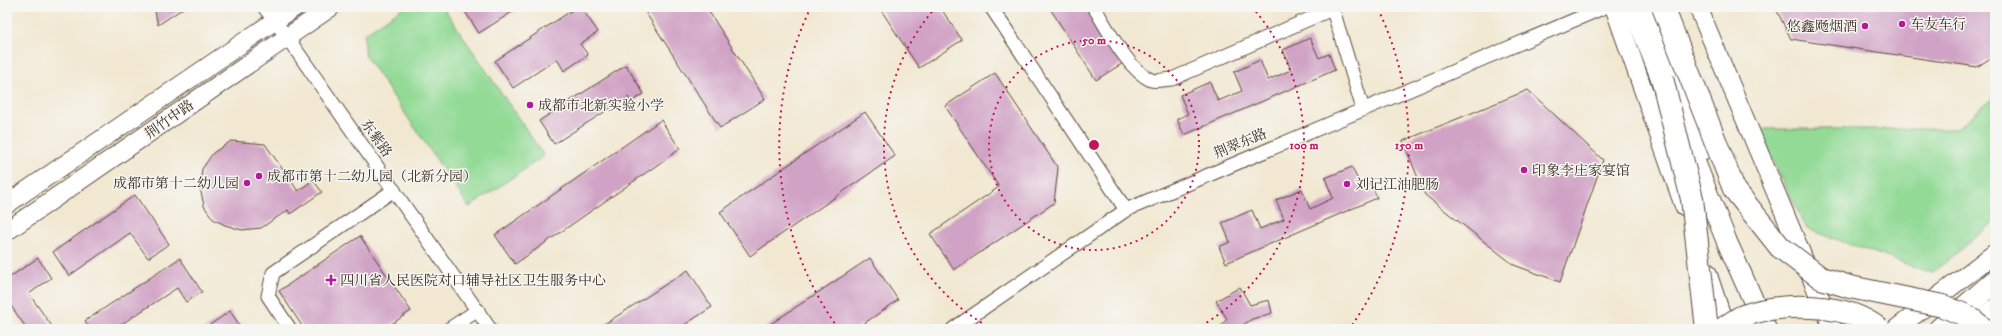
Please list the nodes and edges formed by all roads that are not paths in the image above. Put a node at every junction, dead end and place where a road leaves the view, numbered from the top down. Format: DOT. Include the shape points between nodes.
graph roads {
  1 [pos="295,7"];
  2 [pos="331,7"];
  3 [pos="991,7"];
  4 [pos="1094,7"];
  5 [pos="1605,7"];
  6 [pos="1614,7"];
  7 [pos="1633,7"];
  8 [pos="1649,7"];
  9 [pos="1663,7"];
  10 [pos="1698,7"];
  11 [pos="1332,8"];
  12 [pos="269,14"];
  13 [pos="287,37"];
  14 [pos="1662,78"];
  15 [pos="1363,108"];
  16 [pos="394,190"];
  17 [pos="7,204"];
  18 [pos="1126,210"];
  19 [pos="7,231"];
  20 [pos="1995,253"];
  21 [pos="1995,281"];
  22 [pos="478,310"];
  23 [pos="1995,310"];
  24 [pos="290,329"];
  25 [pos="449,329"];
  26 [pos="490,329"];
  27 [pos="953,329"];
  28 [pos="1707,329"];
  29 [pos="1722,329"];
  30 [pos="1726,329"];
  31 [pos="1766,329"];
  32 [pos="1780,329"];
  33 [pos="1833,329"];
  34 [pos="1879,329"];
  35 [pos="1896,329"];
  36 [pos="1940,329"];
  37 [pos="1971,329"];
  38 [pos="1984,329"];
  1 -- 12 [label="main road, 荆竹中路"];
  2 -- 13 [label="main road, 荆竹中路"];
  3 -- 18 [label="street"];
  4 -- 11 [label="street" via="1125,55 1139,71 1152,80 1172,79"];
  5 -- 15 [label="street, 荆翠东路"];
  6 -- 30 [label="main road"];
  7 -- 14 [label="main road"];
  8 -- 32 [label="main road" via="1738,237"];
  9 -- 38 [label="highway, bridge" via="1734,189 1780,247 1821,278 1943,306 1969,318"];
  10 -- 33 [label="main road"];
  11 -- 15 [label="street"];
  12 -- 13 [label="street, 东紫路"];
  12 -- 17 [label="main road, 荆竹中路"];
  13 -- 16 [label="street, 东紫路"];
  13 -- 19 [label="main road, 荆竹中路"];
  14 -- 28 [label="highway, bridge" via="1692,199"];
  14 -- 31 [label="main road, bridge" via="1727,242"];
  15 -- 18 [label="street, 荆翠东路"];
  16 -- 22 [label="street, 东紫路"];
  16 -- 24 [label="street" via="273,273 268,296"];
  18 -- 27 [label="street, 荆翠东路"];
  20 -- 35 [label="main road"];
  21 -- 36 [label="highway"];
  22 -- 25 [label="street"];
  22 -- 26 [label="street, 东紫路"];
  23 -- 37 [label="highway"];
  29 -- 34 [label="highway, bridge" via="1742,316 1780,308 1812,306 1848,314"];
}
